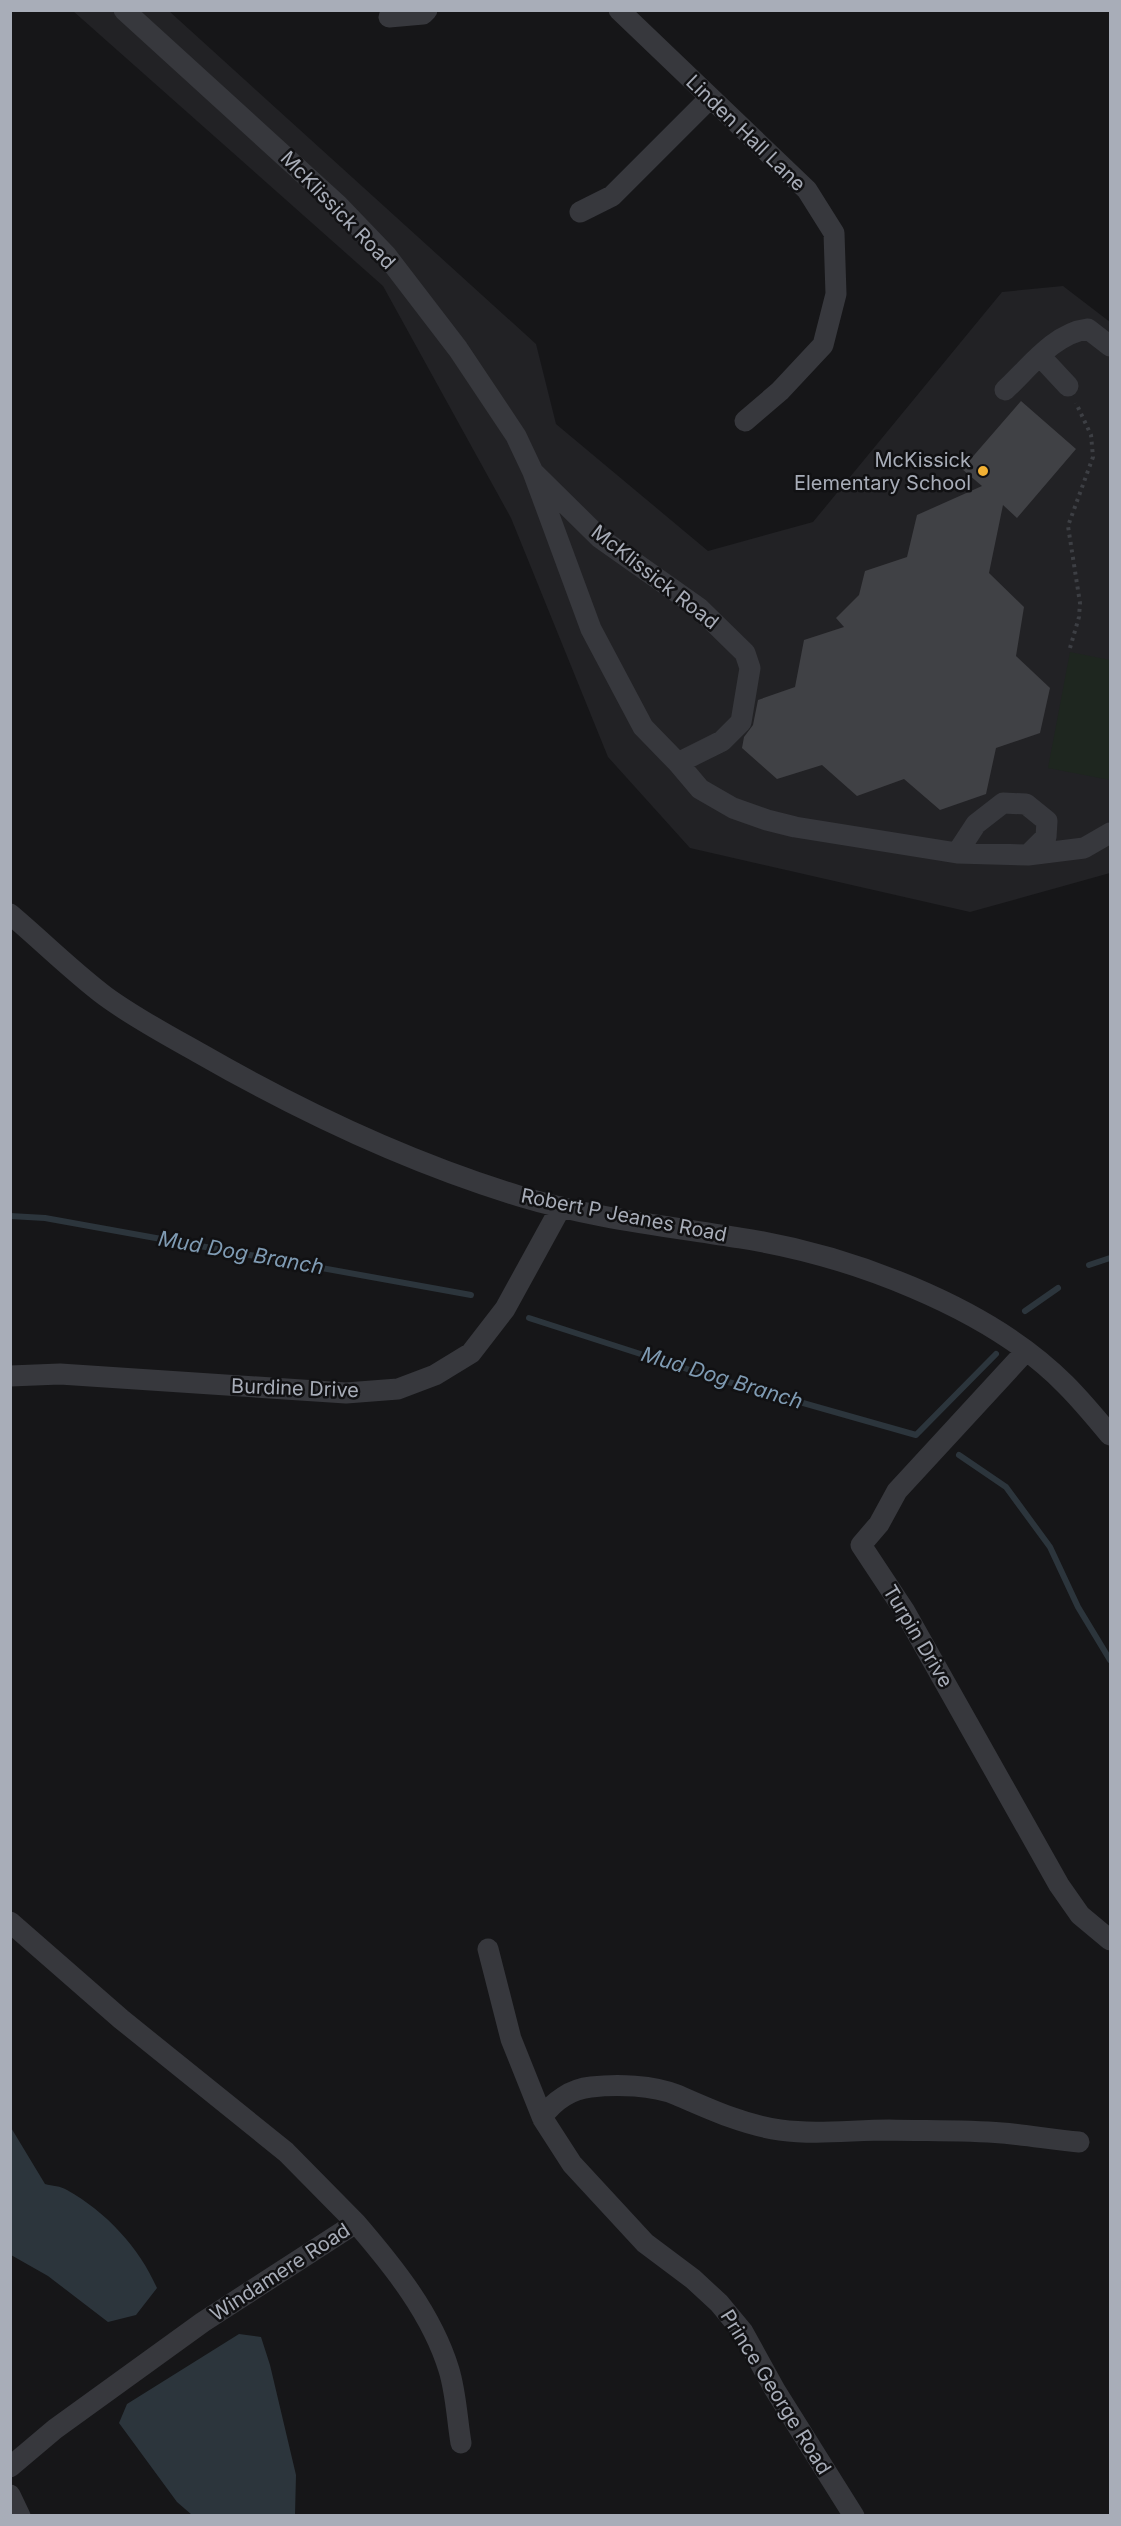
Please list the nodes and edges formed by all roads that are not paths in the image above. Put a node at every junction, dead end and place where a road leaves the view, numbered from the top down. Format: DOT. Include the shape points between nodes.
graph roads {
  1 [pos="124,10"];
  2 [pos="427,10"];
  3 [pos="619,10"];
  4 [pos="389,17"];
  5 [pos="710,98"];
  6 [pos="580,212"];
  7 [pos="1110,346"];
  8 [pos="1041,357"];
  9 [pos="1068,386"];
  10 [pos="1005,390"];
  11 [pos="745,421"];
  12 [pos="533,472"];
  13 [pos="678,763"];
  14 [pos="1110,833"];
  15 [pos="957,853"];
  16 [pos="1028,855"];
  17 [pos="10,914"];
  18 [pos="561,1207"];
  19 [pos="1026,1351"];
  20 [pos="10,1376"];
  21 [pos="1110,1435"];
  22 [pos="10,1922"];
  23 [pos="1110,1940"];
  24 [pos="488,1949"];
  25 [pos="542,2116"];
  26 [pos="1079,2142"];
  27 [pos="356,2223"];
  28 [pos="462,2443"];
  29 [pos="10,2467"];
  30 [pos="10,2495"];
  31 [pos="20,2516"];
  32 [pos="854,2516"];
  1 -- 12 [label="street, McKlissick Road" via="330,197 386,255 458,349 516,436"];
  2 -- 4 [label="street" via="423,14"];
  3 -- 5 [label="street, Linden Hall Lane"];
  5 -- 6 [label="street" via="612,196"];
  5 -- 11 [label="street, Linden Hall Lane" via="807,190 834,234 836,294 823,345"];
  7 -- 8 [label="street" via="1088,329 1075,331 1060,338"];
  8 -- 9 [label="street"];
  8 -- 10 [label="street"];
  12 -- 13 [label="street, McKlissick Road" via="591,629 643,727"];
  12 -- 13 [label="street, McKlissick Road" via="600,538 699,608 745,653 750,668 741,722 722,741"];
  13 -- 15 [label="street" via="700,789 733,808 766,820"];
  14 -- 16 [label="street" via="1084,848"];
  15 -- 16 [label="street"];
  15 -- 16 [label="street" via="976,824 1003,803 1026,804 1047,821 1046,837"];
  17 -- 18 [label="street, Robert P Jeanes Road" via="105,996 248,1081 416,1160"];
  18 -- 19 [label="street, Robert P Jeanes Road" via="792,1248 896,1280 958,1308"];
  18 -- 20 [label="street, Burdine Drive" via="505,1309 471,1353 398,1389 346,1393 60,1374"];
  19 -- 21 [label="street, Robert P Jeanes Road" via="1065,1383"];
  19 -- 23 [label="street, Turpin Drive" via="897,1491 879,1524 861,1545 915,1629 1059,1885 1080,1915"];
  22 -- 27 [label="street, Windamere Road" via="121,2019 286,2152"];
  24 -- 25 [label="street, Prince George Road" via="511,2039"];
  25 -- 26 [label="street" via="578,2089 644,2088 753,2123 800,2132 1002,2133"];
  25 -- 32 [label="street, Prince George Road" via="572,2164 616,2214 645,2243 719,2302 743,2332"];
  27 -- 28 [label="street" via="396,2270 429,2324 449,2370"];
  27 -- 29 [label="street, Windamere Road" via="203,2322 55,2429"];
  30 -- 31 [label="street"];
}
